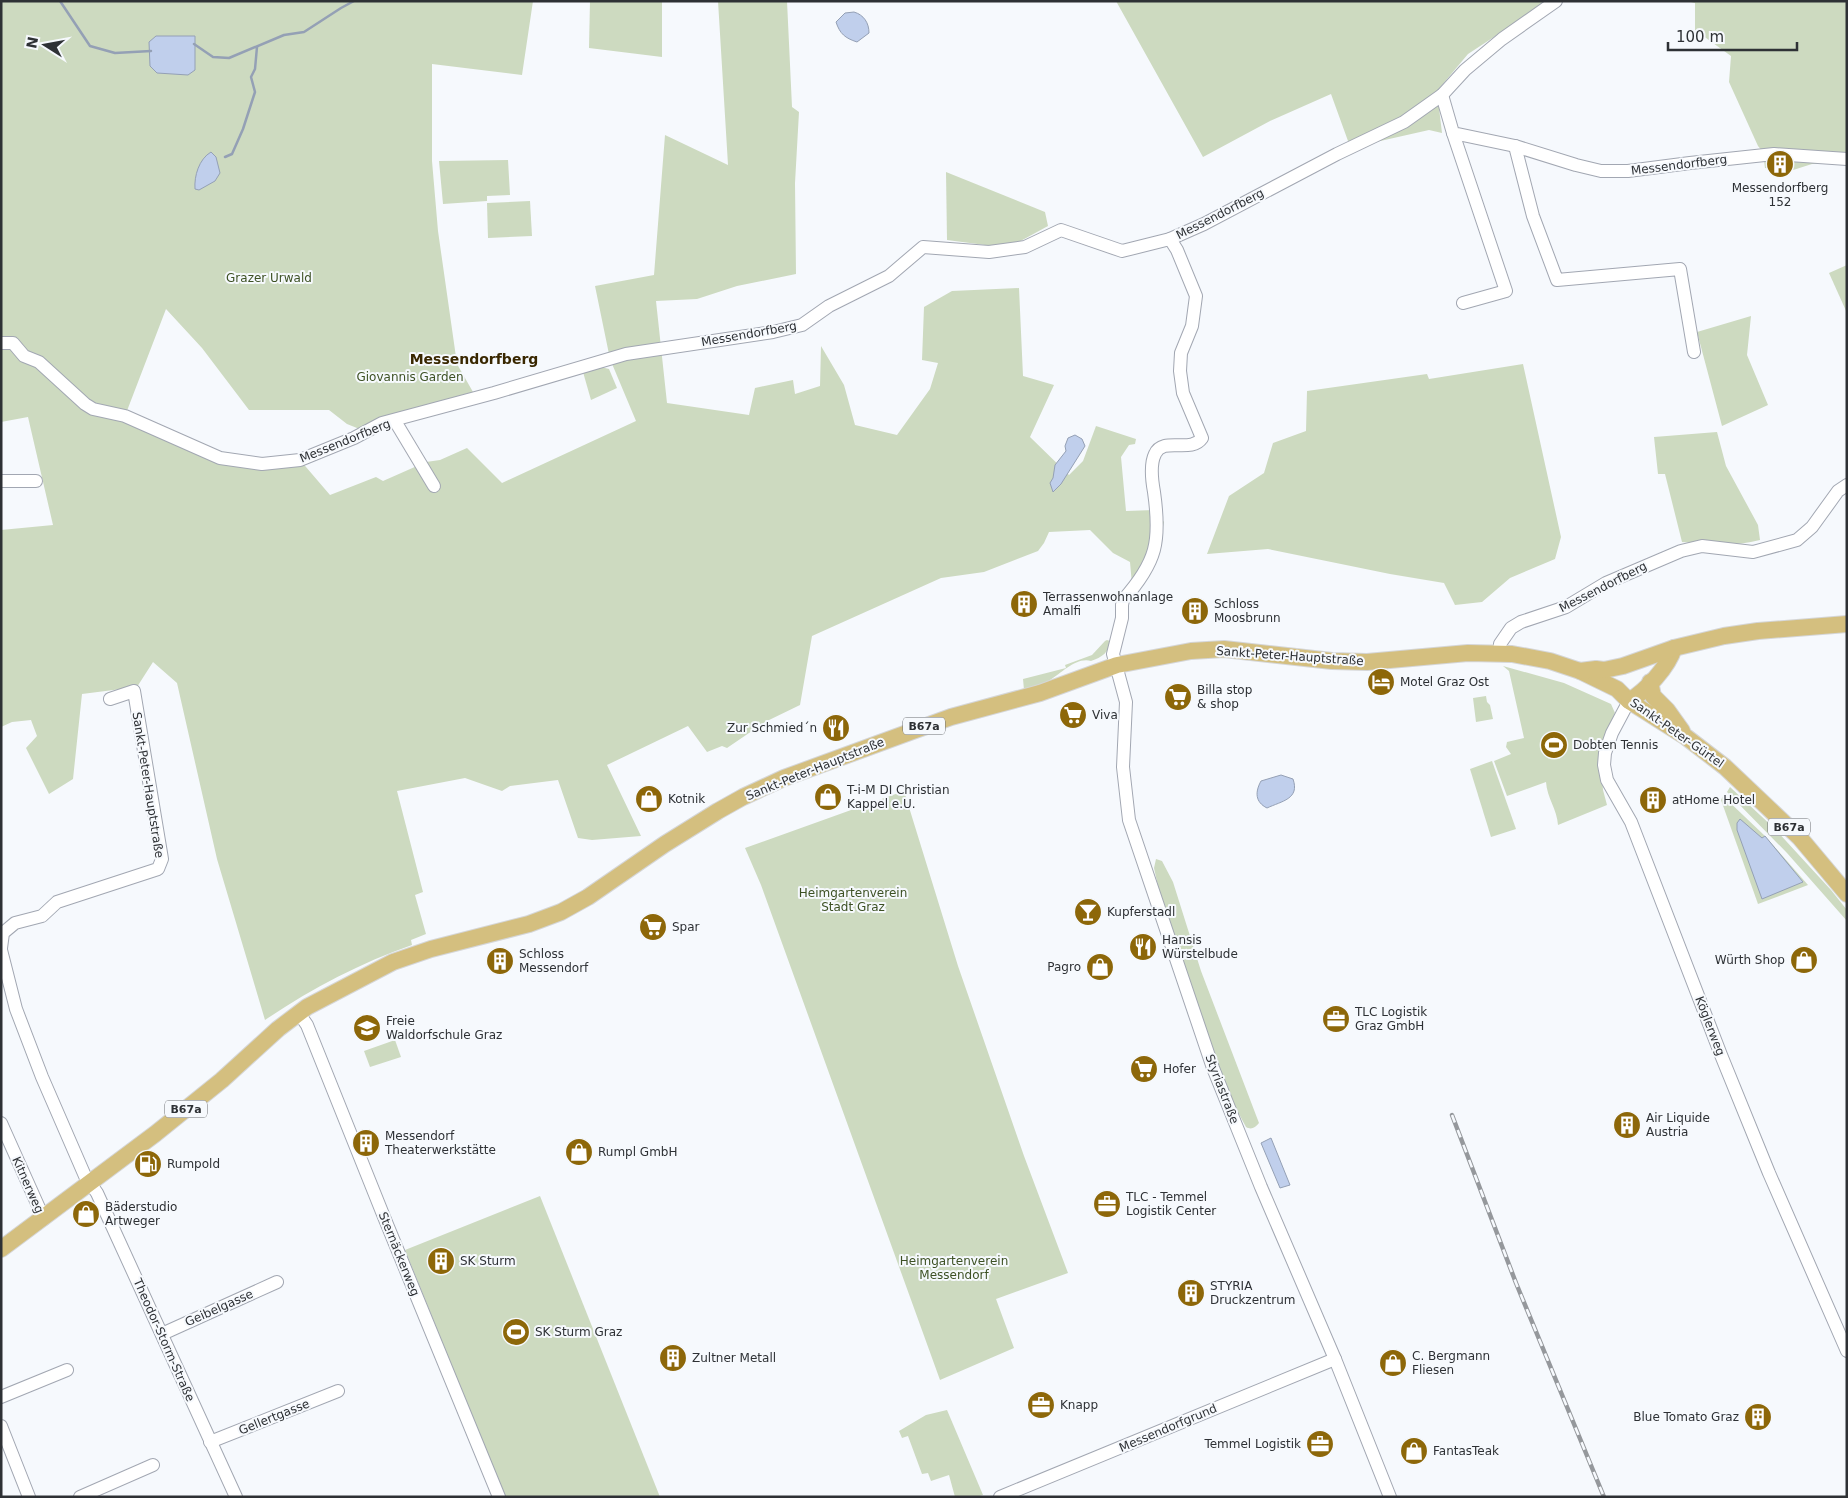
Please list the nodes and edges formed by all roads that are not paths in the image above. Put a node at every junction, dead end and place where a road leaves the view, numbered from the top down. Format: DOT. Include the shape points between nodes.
graph roads {
  1 [pos="1556,1"];
  2 [pos="1442,95"];
  3 [pos="1453,133"];
  4 [pos="1515,146"];
  5 [pos="1847,159"];
  6 [pos="1170,240"];
  7 [pos="1463,303"];
  8 [pos="1,343"];
  9 [pos="1694,352"];
  10 [pos="395,421"];
  11 [pos="1,481"];
  12 [pos="36,481"];
  13 [pos="1847,484"];
  14 [pos="434,486"];
  15 [pos="1847,624"];
  16 [pos="1669,651"];
  17 [pos="1499,653"];
  18 [pos="1117,665"];
  19 [pos="1580,671"];
  20 [pos="1650,682"];
  21 [pos="110,699"];
  22 [pos="1629,701"];
  23 [pos="1686,737"];
  24 [pos="1847,894"];
  25 [pos="1,949"];
  26 [pos="298,1012"];
  27 [pos="1,1123"];
  28 [pos="90,1184"];
  29 [pos="44,1219"];
  30 [pos="1,1249"];
  31 [pos="277,1282"];
  32 [pos="162,1334"];
  33 [pos="1847,1351"];
  34 [pos="1335,1359"];
  35 [pos="68,1370"];
  36 [pos="338,1391"];
  37 [pos="1,1397"];
  38 [pos="1,1426"];
  39 [pos="210,1442"];
  40 [pos="153,1466"];
  41 [pos="29,1497"];
  42 [pos="80,1497"];
  43 [pos="236,1497"];
  44 [pos="499,1497"];
  45 [pos="1000,1497"];
  46 [pos="1390,1497"];
  1 -- 2 [label="street, Messendorfberg" via="1465,70"];
  2 -- 3 [label="street"];
  2 -- 6 [label="street, Messendorfberg" via="1404,122"];
  3 -- 4 [label="street, Messendorfberg"];
  3 -- 7 [label="street" via="1506,291"];
  4 -- 5 [label="street, Messendorfberg" via="1601,171 1628,171 1774,154"];
  4 -- 9 [label="street" via="1533,216 1557,280 1680,269"];
  6 -- 10 [label="street, Messendorfberg" via="1122,251 1061,230 1025,247 989,252 923,247 889,276 829,306 802,325 626,354"];
  6 -- 18 [label="street, Styriastraße" via="1196,296 1180,371 1184,393 1202,438 1191,446 1174,444 1159,449 1153,456 1152,480 1158,534 1146,572 1123,600 1113,654"];
  8 -- 10 [label="street, Messendorfberg" via="13,343 24,356 39,362 93,409 125,416 220,458 262,464 300,460"];
  10 -- 14 [label="street"];
  11 -- 12 [label="street"];
  13 -- 17 [label="street, Messendorfberg" via="1797,540 1753,552 1702,546 1680,551 1606,583 1566,607 1516,625 1500,644"];
  15 -- 16 [label="main road, Sankt-Peter-Hauptstraße" via="1724,636"];
  16 -- 19 [label="main road, Sankt-Peter-Hauptstraße" via="1604,670"];
  16 -- 20 [label="main road" via="1671,658"];
  16 -- 22 [label="main road" via="1636,686"];
  17 -- 18 [label="main road, Sankt-Peter-Hauptstraße / B67a" via="1367,662 1224,650 1191,651"];
  17 -- 19 [label="main road, Sankt-Peter-Hauptstraße / B67a" via="1530,656"];
  18 -- 26 [label="main road, Sankt-Peter-Hauptstraße / B67a" via="1040,692 951,717 784,778 718,810 561,912 392,962"];
  18 -- 34 [label="street, Styriastraße" via="1126,702 1123,767 1129,820 1213,1068 1260,1187"];
  19 -- 22 [label="main road, Sankt-Peter-Gürtel / B67a" via="1616,689"];
  20 -- 22 [label="main road"];
  20 -- 23 [label="main road" via="1653,696"];
  21 -- 25 [label="street, Sankt-Peter-Hauptstraße" via="134,691 162,859 158,869 57,902 42,916 15,923 3,933"];
  22 -- 23 [label="main road, Sankt-Peter-Gürtel / B67a"];
  22 -- 33 [label="street, Köglerweg" via="1605,753 1608,780 1631,822 1762,1155"];
  23 -- 24 [label="main road, Sankt-Peter-Gürtel / B67a" via="1725,767 1780,818"];
  25 -- 28 [label="street, Sankt-Peter-Hauptstraße" via="16,1008 32,1051"];
  26 -- 28 [label="main road, Sankt-Peter-Hauptstraße / B67a" via="222,1080"];
  26 -- 44 [label="street, Sternäckerweg" via="307,1025"];
  27 -- 29 [label="street, Kitnerweg"];
  28 -- 29 [label="main road, Sankt-Peter-Hauptstraße / B67a"];
  28 -- 32 [label="street, Theodor-Storm-Straße"];
  29 -- 30 [label="main road, Sankt-Peter-Hauptstraße / B67a"];
  31 -- 32 [label="street, Geibelgasse"];
  32 -- 39 [label="street, Theodor-Storm-Straße"];
  34 -- 45 [label="street, Messendorfgrund"];
  34 -- 46 [label="street, Styriastraße"];
  35 -- 37 [label="street"];
  36 -- 39 [label="street, Gellertgasse"];
  38 -- 41 [label="street"];
  39 -- 43 [label="street, Theodor-Storm-Straße"];
  40 -- 42 [label="street"];
}
